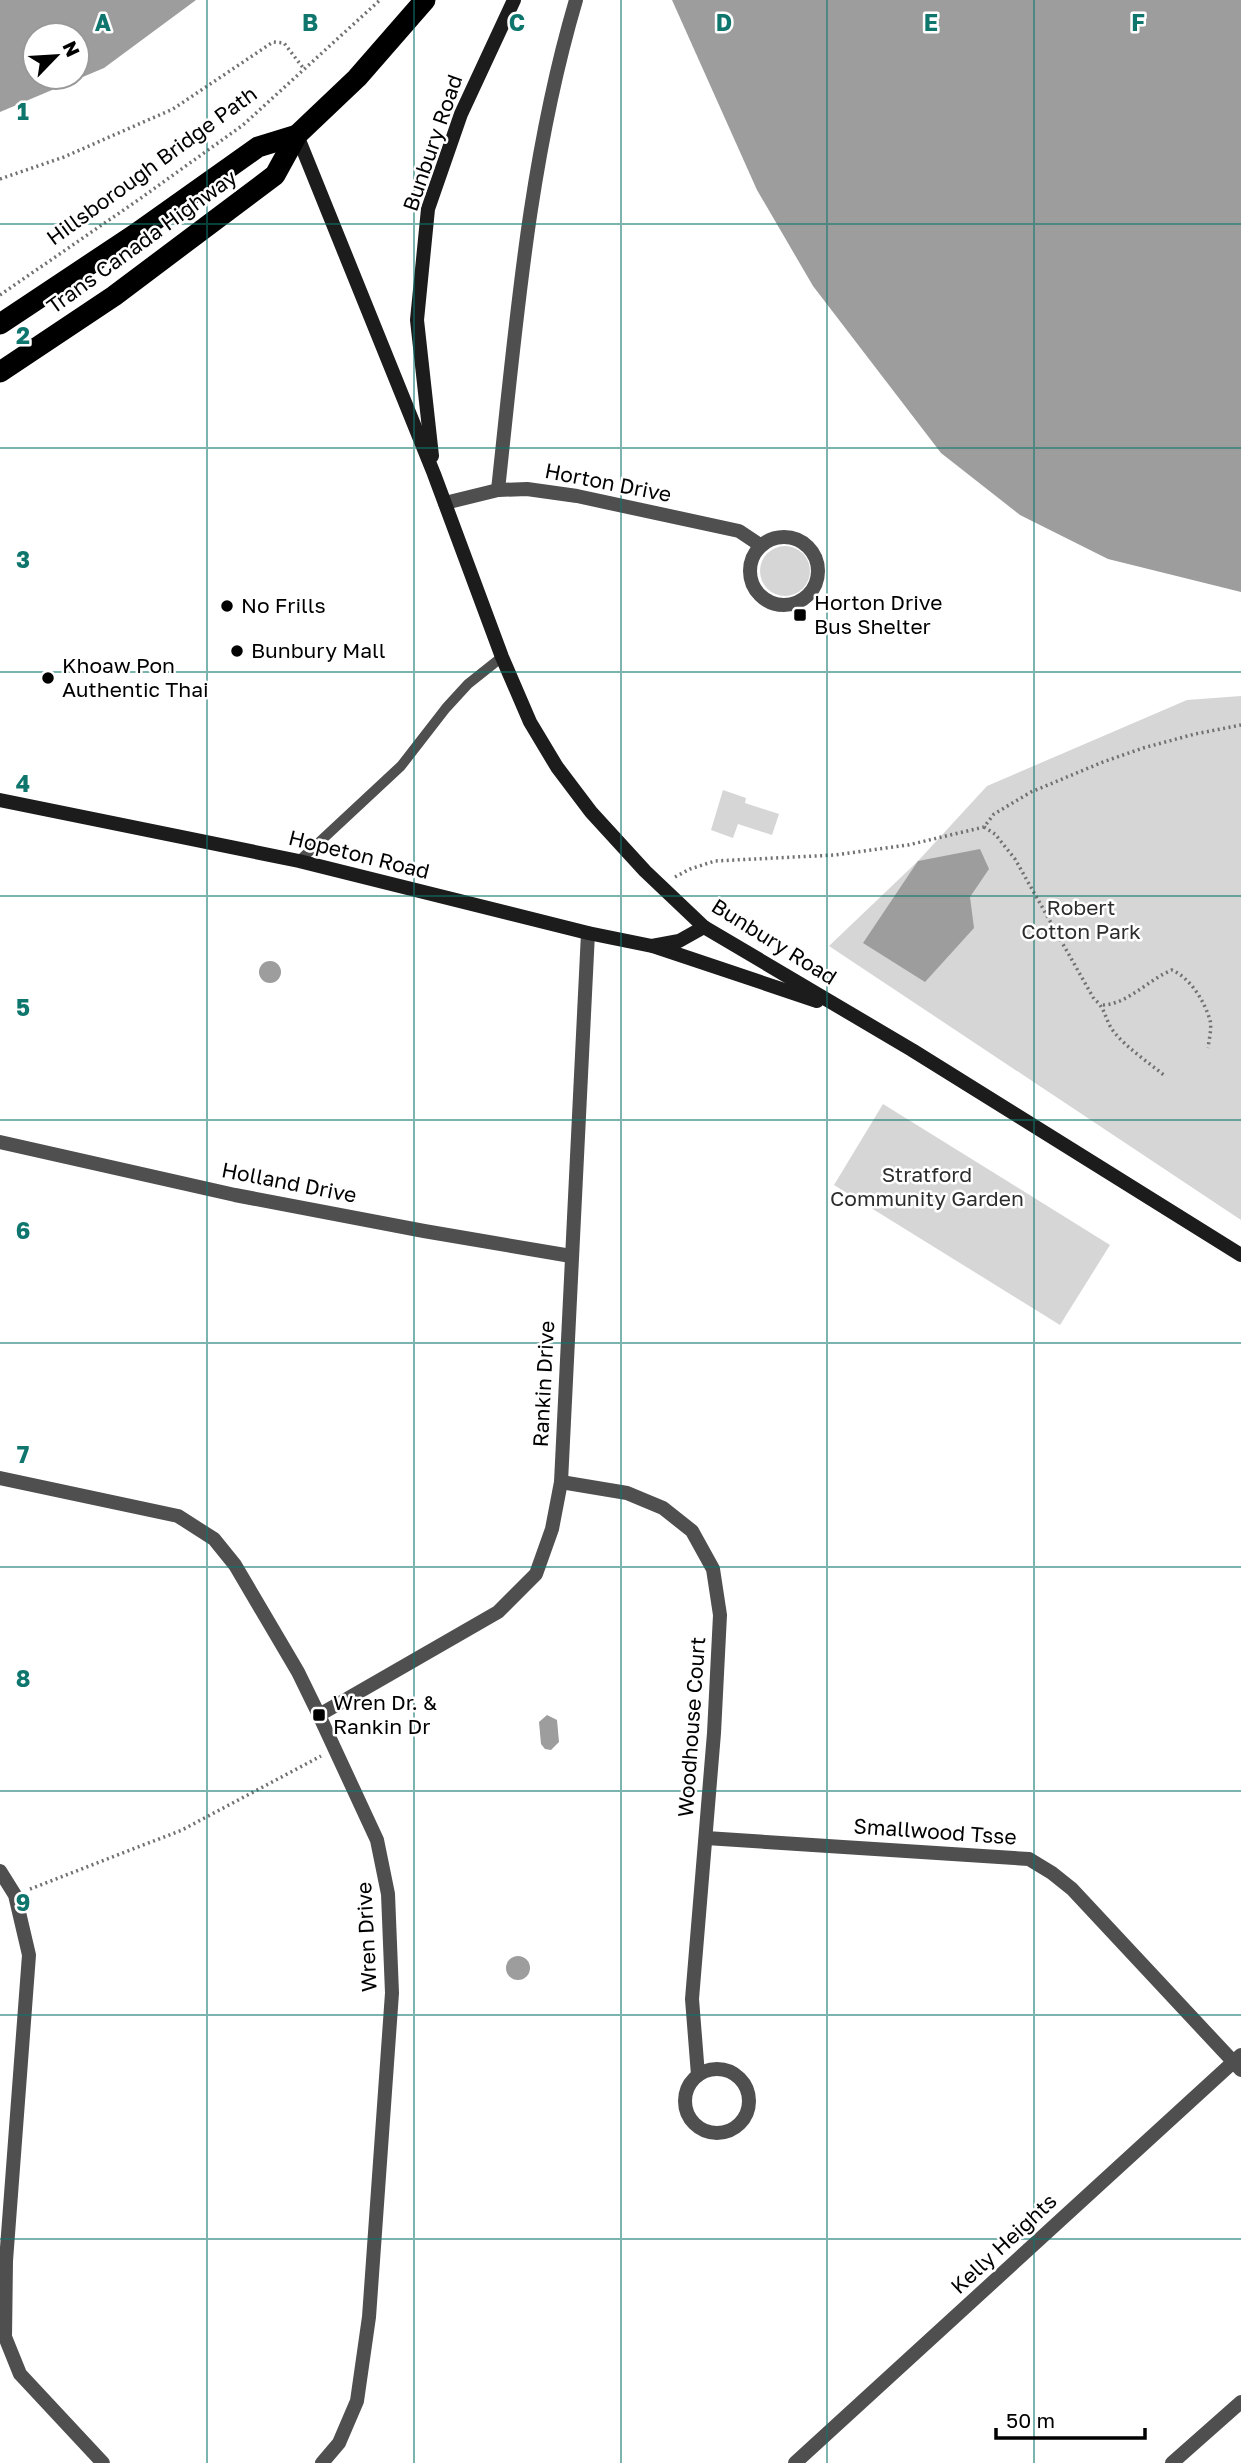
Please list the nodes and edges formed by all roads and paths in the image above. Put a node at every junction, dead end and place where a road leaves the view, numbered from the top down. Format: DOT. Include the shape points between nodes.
graph roads {
  1 [pos="380,0"];
  2 [pos="425,0"];
  3 [pos="514,0"];
  4 [pos="576,0"];
  5 [pos="304,69"];
  6 [pos="298,135"];
  7 [pos="0,179"];
  8 [pos="0,295"];
  9 [pos="0,324"];
  10 [pos="0,372"];
  11 [pos="434,474"];
  12 [pos="498,490"];
  13 [pos="445,503"];
  14 [pos="760,545"];
  15 [pos="803,600"];
  16 [pos="800,615"];
  17 [pos="502,657"];
  18 [pos="1241,725"];
  19 [pos="0,800"];
  20 [pos="984,827"];
  21 [pos="299,861"];
  22 [pos="662,887"];
  23 [pos="704,927"];
  24 [pos="588,933"];
  25 [pos="652,946"];
  26 [pos="1102,1005"];
  27 [pos="848,1013"];
  28 [pos="1208,1048"];
  29 [pos="1165,1076"];
  30 [pos="0,1142"];
  31 [pos="1241,1255"];
  32 [pos="571,1256"];
  33 [pos="0,1478"];
  34 [pos="561,1482"];
  35 [pos="319,1715"];
  36 [pos="335,1749"];
  37 [pos="706,1838"];
  38 [pos="0,1871"];
  39 [pos="15,1895"];
  40 [pos="1238,2062"];
  41 [pos="698,2075"];
  42 [pos="1241,2402"];
  43 [pos="103,2463"];
  44 [pos="322,2463"];
  45 [pos="795,2463"];
  46 [pos="1172,2463"];
  1 -- 5 [label="path, Hillsborough Bridge Path"];
  2 -- 6 [label="highway, Trans Canada Highway" via="357,78"];
  3 -- 11 [label="main road, Bunbury Road" via="461,114 428,209 417,320"];
  4 -- 12 [label="street" via="531,196"];
  5 -- 7 [label="path" via="284,43 273,42 173,109 64,157"];
  5 -- 8 [label="path, Hillsborough Bridge Path" via="243,124"];
  6 -- 9 [label="highway, Trans Canada Highway" via="258,147"];
  6 -- 10 [label="highway, Trans Canada Highway" via="275,175 114,296"];
  6 -- 11 [label="main road, Bunbury Road"];
  11 -- 13 [label="main road, Bunbury Road"];
  12 -- 13 [label="street, Horton Drive"];
  12 -- 14 [label="street, Horton Drive" via="577,496 739,531"];
  13 -- 17 [label="main road, Bunbury Road"];
  14 -- 15 [label="street" via="753,554 749,577 760,596 781,606"];
  14 -- 15 [label="street" via="781,536 811,549 817,559 817,582"];
  15 -- 16 [label="path"];
  17 -- 21 [label="lane" via="468,684 401,766"];
  17 -- 22 [label="main road, Bunbury Road" via="530,722 556,767"];
  18 -- 20 [label="path" via="1103,762 1031,792 994,814"];
  19 -- 21 [label="main road, Hopeton Road"];
  20 -- 22 [label="path" via="847,854 715,861 690,869"];
  20 -- 26 [label="path" via="1015,859 1094,999"];
  21 -- 24 [label="main road, Hopeton Road"];
  22 -- 23 [label="main road, Bunbury Road"];
  23 -- 25 [label="main road, Hopeton Road" via="679,941"];
  23 -- 27 [label="main road, Bunbury Road"];
  24 -- 25 [label="main road, Hopeton Road"];
  24 -- 32 [label="street, Rankin Drive"];
  25 -- 27 [label="main road"];
  26 -- 28 [label="path" via="1114,1005 1172,970 1183,974 1211,1021"];
  26 -- 29 [label="path" via="1112,1030"];
  27 -- 31 [label="main road, Bunbury Road"];
  30 -- 32 [label="street, Holland Drive" via="259,1199"];
  32 -- 34 [label="street, Rankin Drive"];
  33 -- 35 [label="street, Wren Drive" via="178,1516 214,1539 298,1672"];
  34 -- 35 [label="street, Rankin Drive" via="552,1529 536,1574 498,1612"];
  34 -- 37 [label="street, Woodhouse Court" via="627,1493 663,1507 692,1531 713,1569 720,1615"];
  35 -- 36 [label="street, Wren Drive"];
  36 -- 39 [label="path" via="182,1830"];
  36 -- 44 [label="street, Wren Drive" via="377,1840 388,1894 392,1993 369,2317 357,2401 339,2443"];
  37 -- 40 [label="street, Smallwood Tsse" via="1029,1859 1072,1889"];
  37 -- 41 [label="street, Woodhouse Court" via="692,1999"];
  38 -- 39 [label="street"];
  39 -- 43 [label="street" via="29,1955 6,2261 5,2337 20,2374"];
  40 -- 45 [label="street, Kelly Heights"];
  41 -- 41 [label="street, Woodhouse Court" via="686,2094 688,2116 695,2125 715,2134 737,2128 749,2109 750,2098 742,2080 726,2070"];
  42 -- 46 [label="street"];
}
